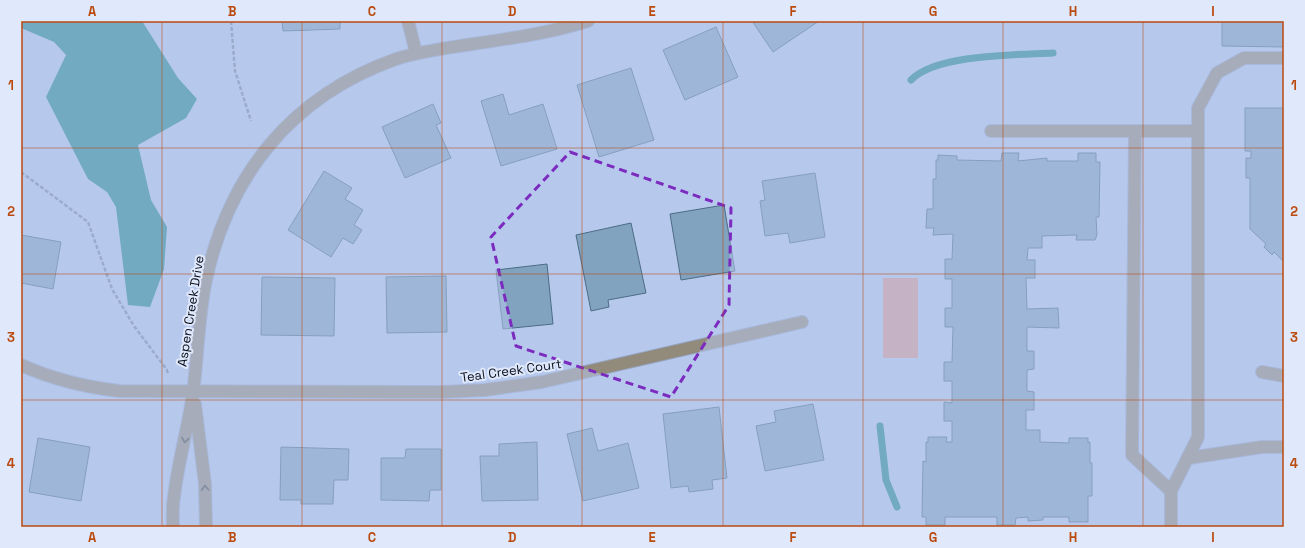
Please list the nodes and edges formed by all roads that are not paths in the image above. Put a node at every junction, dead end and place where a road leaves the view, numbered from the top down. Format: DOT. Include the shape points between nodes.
graph roads {
  1 [pos="408,21"];
  2 [pos="588,21"];
  3 [pos="416,54"];
  4 [pos="1284,58"];
  5 [pos="991,130"];
  6 [pos="1135,131"];
  7 [pos="1198,131"];
  8 [pos="802,322"];
  9 [pos="21,366"];
  10 [pos="1262,372"];
  11 [pos="1284,376"];
  12 [pos="193,391"];
  13 [pos="1284,447"];
  14 [pos="1189,458"];
  15 [pos="1171,491"];
  16 [pos="173,527"];
  17 [pos="206,527"];
  18 [pos="1171,527"];
  1 -- 3 [label="street"];
  2 -- 3 [label="street, Aspen Creek Drive" via="557,31"];
  3 -- 12 [label="street, Aspen Creek Drive" via="362,73 326,94 288,125 250,170 233,199 216,242 203,301"];
  4 -- 7 [label="street" via="1244,58 1217,73 1198,108"];
  5 -- 6 [label="street"];
  6 -- 7 [label="street"];
  6 -- 15 [label="street" via="1132,455"];
  7 -- 14 [label="street" via="1198,437"];
  8 -- 12 [label="street, Teal Creek Court" via="542,382 485,390"];
  9 -- 12 [label="street, Teal Creek Court" via="50,377 98,388"];
  10 -- 11 [label="street"];
  12 -- 16 [label="street, Aspen Creek Drive, one-way" via="173,498"];
  17 -- 12 [label="street, Aspen Creek Drive, one-way" via="205,484"];
  13 -- 14 [label="street"];
  14 -- 15 [label="street"];
  15 -- 18 [label="street"];
}
